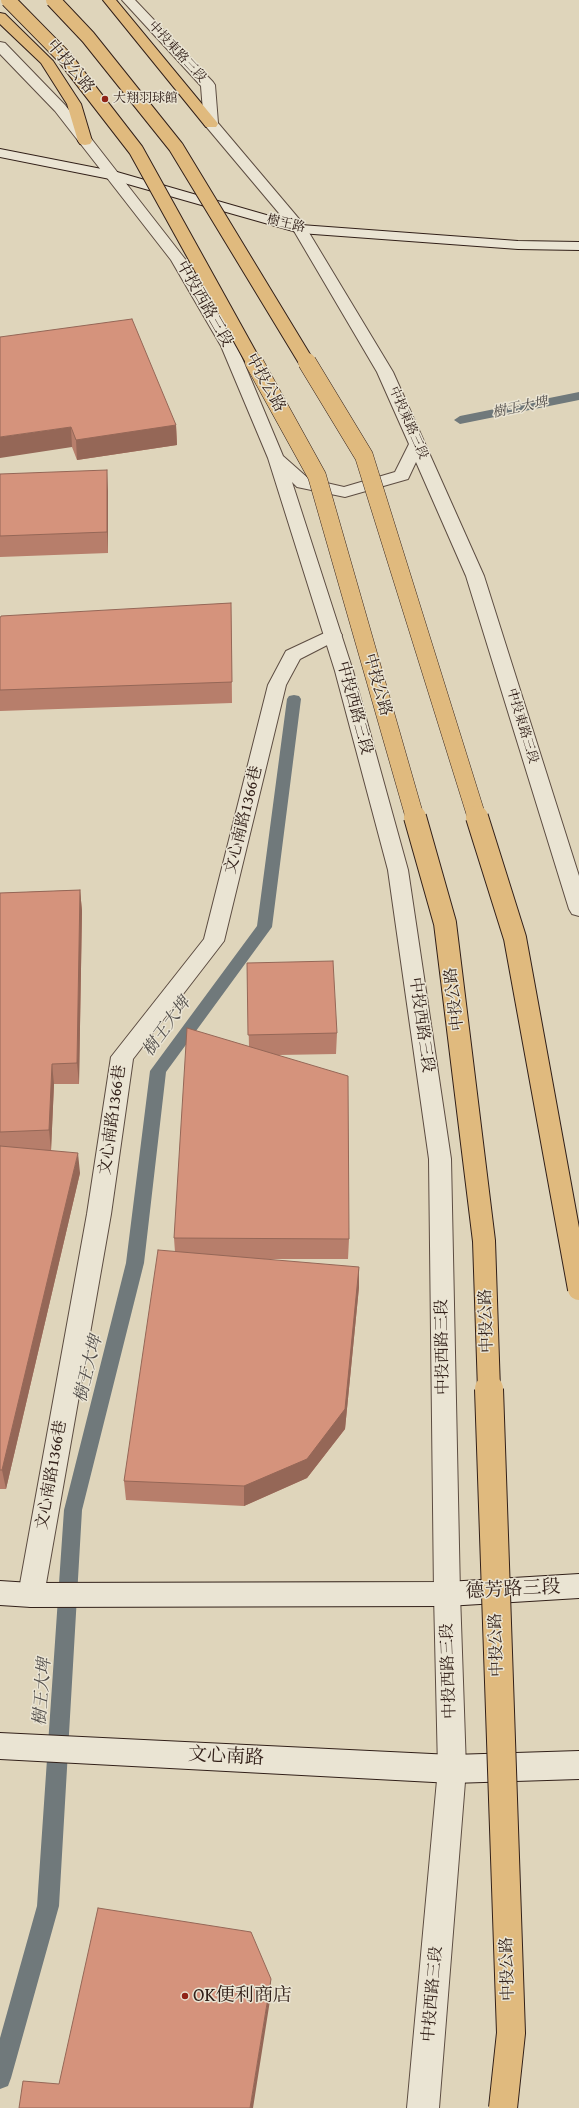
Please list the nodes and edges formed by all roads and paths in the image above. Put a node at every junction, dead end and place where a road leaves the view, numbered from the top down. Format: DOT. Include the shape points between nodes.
graph roads {
  1 [pos="8,0"];
  2 [pos="53,0"];
  3 [pos="109,0"];
  4 [pos="128,0"];
  5 [pos="0,17"];
  6 [pos="0,46"];
  7 [pos="211,124"];
  8 [pos="85,141"];
  9 [pos="0,153"];
  10 [pos="112,176"];
  11 [pos="300,229"];
  12 [pos="579,246"];
  13 [pos="418,444"];
  14 [pos="276,458"];
  15 [pos="333,635"];
  16 [pos="579,909"];
  17 [pos="579,1289"];
  18 [pos="579,1586"];
  19 [pos="0,1593"];
  20 [pos="447,1594"];
  21 [pos="30,1595"];
  22 [pos="0,1746"];
  23 [pos="579,1765"];
  24 [pos="452,1769"];
  25 [pos="423,2108"];
  26 [pos="503,2108"];
  1 -- 26 [label="main road, 中投公路, bridge" via="64,57 136,150 317,476 445,923 484,1241 510,2033"];
  2 -- 17 [label="main road, 中投公路, bridge" via="88,36 176,147 364,456 515,938"];
  3 -- 7 [label="main road"];
  4 -- 7 [label="street, 中投東路三段" via="208,85"];
  5 -- 8 [label="main road" via="46,61 74,104"];
  6 -- 8 [label="street, 中投西路三段" via="60,108"];
  7 -- 11 [label="street, 中投東路三段"];
  8 -- 10 [label="street, 中投西路三段"];
  9 -- 10 [label="street, 樹王路"];
  10 -- 11 [label="street, 樹王路"];
  10 -- 14 [label="street, 中投西路三段" via="178,259 229,346"];
  11 -- 12 [label="street, 樹王路" via="518,245"];
  11 -- 13 [label="street, 中投東路三段" via="384,372"];
  13 -- 14 [label="street" via="402,475 345,492 302,483"];
  13 -- 16 [label="street, 中投東路三段" via="475,576"];
  14 -- 15 [label="street, 中投西路三段"];
  15 -- 20 [label="street, 中投西路三段" via="398,870 440,1159"];
  15 -- 21 [label="street, 文心南路1366巷" via="293,655 277,685 214,941 122,1057 99,1214"];
  18 -- 20 [label="street, 德芳路三段"];
  19 -- 21 [label="street"];
  20 -- 21 [label="street"];
  20 -- 24 [label="street, 中投西路三段"];
  22 -- 24 [label="street, 文心南路"];
  23 -- 24 [label="street"];
  24 -- 25 [label="street, 中投西路三段"];
}
